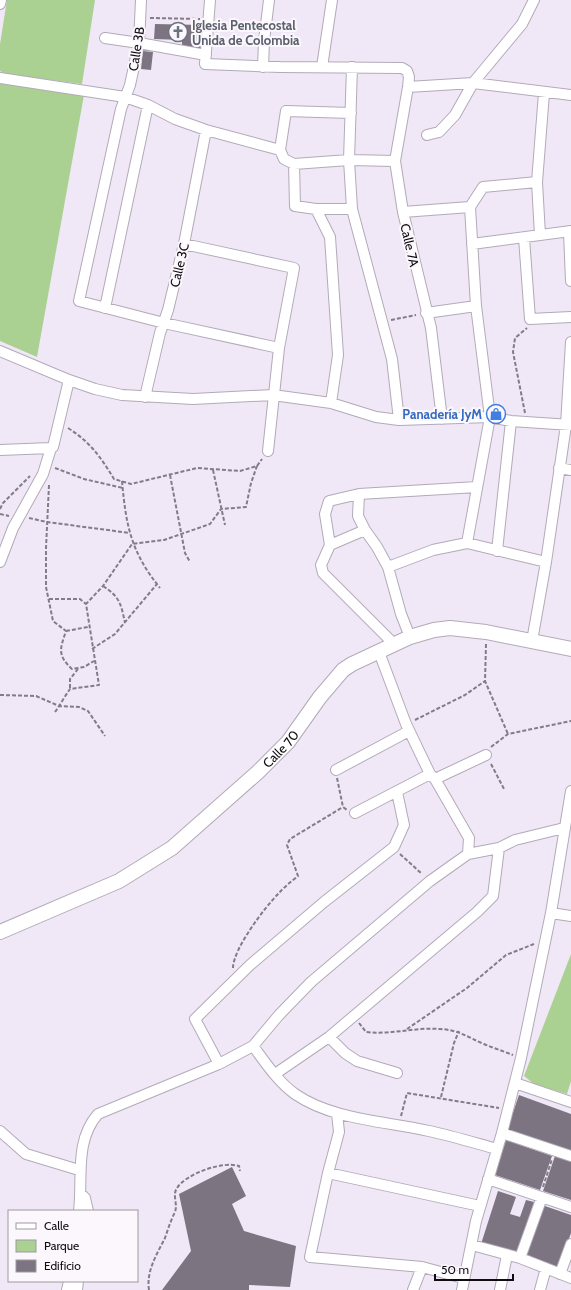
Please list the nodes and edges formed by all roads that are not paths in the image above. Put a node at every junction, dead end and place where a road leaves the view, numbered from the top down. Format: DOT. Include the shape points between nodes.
graph roads {
  1 [pos="1,0"];
  2 [pos="141,0"];
  3 [pos="210,0"];
  4 [pos="269,0"];
  5 [pos="332,0"];
  6 [pos="534,0"];
  7 [pos="0,4"];
  8 [pos="106,38"];
  9 [pos="139,43"];
  10 [pos="206,60"];
  11 [pos="263,67"];
  12 [pos="322,67"];
  13 [pos="352,67"];
  14 [pos="0,78"];
  15 [pos="473,83"];
  16 [pos="408,87"];
  17 [pos="544,93"];
  18 [pos="571,94"];
  19 [pos="125,97"];
  20 [pos="148,105"];
  21 [pos="351,113"];
  22 [pos="206,130"];
  23 [pos="427,135"];
  24 [pos="280,150"];
  25 [pos="348,160"];
  26 [pos="396,161"];
  27 [pos="294,164"];
  28 [pos="537,182"];
  29 [pos="470,207"];
  30 [pos="316,209"];
  31 [pos="352,209"];
  32 [pos="403,212"];
  33 [pos="570,231"];
  34 [pos="540,235"];
  35 [pos="524,238"];
  36 [pos="184,244"];
  37 [pos="472,244"];
  38 [pos="571,281"];
  39 [pos="476,306"];
  40 [pos="105,308"];
  41 [pos="426,313"];
  42 [pos="571,317"];
  43 [pos="164,323"];
  44 [pos="571,342"];
  45 [pos="279,348"];
  46 [pos="0,351"];
  47 [pos="68,380"];
  48 [pos="274,396"];
  49 [pos="145,397"];
  50 [pos="332,403"];
  51 [pos="490,417"];
  52 [pos="442,418"];
  53 [pos="399,420"];
  54 [pos="512,421"];
  55 [pos="568,425"];
  56 [pos="51,448"];
  57 [pos="0,450"];
  58 [pos="268,451"];
  59 [pos="559,468"];
  60 [pos="571,470"];
  61 [pos="477,487"];
  62 [pos="359,494"];
  63 [pos="365,530"];
  64 [pos="467,543"];
  65 [pos="330,545"];
  66 [pos="497,551"];
  67 [pos="0,562"];
  68 [pos="546,562"];
  69 [pos="388,568"];
  70 [pos="410,637"];
  71 [pos="532,641"];
  72 [pos="394,644"];
  73 [pos="571,649"];
  74 [pos="379,652"];
  75 [pos="408,728"];
  76 [pos="486,755"];
  77 [pos="336,770"];
  78 [pos="432,777"];
  79 [pos="571,791"];
  80 [pos="397,792"];
  81 [pos="355,813"];
  82 [pos="564,828"];
  83 [pos="499,848"];
  84 [pos="468,854"];
  85 [pos="551,912"];
  86 [pos="571,916"];
  87 [pos="0,932"];
  88 [pos="329,1037"];
  89 [pos="253,1046"];
  90 [pos="220,1064"];
  91 [pos="396,1073"];
  92 [pos="275,1074"];
  93 [pos="515,1083"];
  94 [pos="571,1102"];
  95 [pos="337,1113"];
  96 [pos="0,1132"];
  97 [pos="502,1133"];
  98 [pos="497,1149"];
  99 [pos="571,1156"];
  100 [pos="79,1170"];
  101 [pos="328,1173"];
  102 [pos="488,1179"];
  103 [pos="81,1194"];
  104 [pos="541,1197"];
  105 [pos="480,1206"];
  106 [pos="571,1208"];
  107 [pos="79,1210"];
  108 [pos="88,1210"];
  109 [pos="571,1244"];
  110 [pos="472,1245"];
  111 [pos="507,1255"];
  112 [pos="520,1258"];
  113 [pos="422,1267"];
  114 [pos="546,1268"];
  115 [pos="560,1274"];
  116 [pos="464,1278"];
  117 [pos="571,1278"];
  118 [pos="413,1290"];
  119 [pos="462,1290"];
  120 [pos="500,1290"];
  121 [pos="540,1290"];
  1 -- 7 [label="street"];
  2 -- 9 [label="street, Calle 3B"];
  3 -- 10 [label="street"];
  4 -- 11 [label="street"];
  5 -- 12 [label="street"];
  6 -- 15 [label="street" via="522,24"];
  8 -- 9 [label="street"];
  9 -- 10 [label="street"];
  9 -- 19 [label="street, Calle 3B"];
  10 -- 11 [label="street"];
  11 -- 12 [label="street"];
  12 -- 13 [label="street"];
  13 -- 16 [label="street, Calle 7A" via="402,68 407,70"];
  13 -- 21 [label="street"];
  14 -- 19 [label="street"];
  15 -- 16 [label="street"];
  15 -- 17 [label="street"];
  15 -- 23 [label="street" via="455,115 439,132"];
  16 -- 26 [label="street, Calle 7A"];
  17 -- 18 [label="street"];
  17 -- 28 [label="street"];
  19 -- 20 [label="street"];
  19 -- 40 [label="street, Calle 3B" via="79,301"];
  20 -- 22 [label="street"];
  20 -- 40 [label="street"];
  21 -- 24 [label="street" via="286,111"];
  21 -- 25 [label="street"];
  22 -- 24 [label="street"];
  22 -- 36 [label="street, Calle 3C"];
  24 -- 27 [label="street" via="284,159"];
  25 -- 26 [label="street"];
  25 -- 27 [label="street"];
  25 -- 31 [label="street"];
  26 -- 32 [label="street, Calle 7A"];
  27 -- 30 [label="street" via="295,206"];
  28 -- 29 [label="street" via="484,187"];
  28 -- 34 [label="street"];
  29 -- 32 [label="street"];
  29 -- 37 [label="street"];
  30 -- 31 [label="street"];
  30 -- 50 [label="street" via="330,237 338,355"];
  31 -- 53 [label="street" via="392,359"];
  32 -- 41 [label="street, Calle 7A"];
  33 -- 34 [label="street"];
  33 -- 38 [label="street"];
  34 -- 35 [label="street"];
  35 -- 37 [label="street"];
  35 -- 42 [label="street" via="530,319"];
  36 -- 43 [label="street, Calle 3C"];
  36 -- 45 [label="street" via="294,268"];
  37 -- 39 [label="street"];
  39 -- 41 [label="street"];
  39 -- 51 [label="street"];
  40 -- 43 [label="street"];
  41 -- 52 [label="street, Calle 7A" via="431,328"];
  43 -- 45 [label="street"];
  43 -- 49 [label="street, Calle 3C"];
  44 -- 55 [label="street"];
  45 -- 48 [label="street"];
  46 -- 47 [label="street"];
  47 -- 49 [label="street" via="102,391"];
  47 -- 56 [label="street"];
  48 -- 49 [label="street" via="201,399"];
  48 -- 50 [label="street"];
  48 -- 58 [label="street"];
  50 -- 53 [label="street" via="376,417"];
  51 -- 52 [label="street"];
  51 -- 54 [label="street"];
  51 -- 61 [label="street"];
  52 -- 53 [label="street"];
  54 -- 55 [label="street"];
  54 -- 66 [label="street"];
  55 -- 59 [label="street"];
  56 -- 57 [label="street"];
  56 -- 67 [label="street" via="43,474 18,517"];
  59 -- 60 [label="street"];
  59 -- 68 [label="street"];
  61 -- 62 [label="street"];
  61 -- 64 [label="street"];
  62 -- 63 [label="street" via="358,516"];
  62 -- 65 [label="street" via="329,501 325,514"];
  63 -- 65 [label="street"];
  63 -- 69 [label="street"];
  64 -- 66 [label="street"];
  64 -- 69 [label="street" via="433,550"];
  65 -- 72 [label="street" via="321,565 322,573"];
  66 -- 68 [label="street"];
  68 -- 71 [label="street"];
  69 -- 70 [label="street"];
  70 -- 71 [label="street, Calle 70" via="450,628"];
  70 -- 72 [label="street, Calle 70"];
  71 -- 73 [label="street, Calle 70"];
  72 -- 74 [label="street, Calle 70"];
  74 -- 75 [label="street"];
  74 -- 87 [label="street, Calle 70" via="343,670 288,742 172,848 119,881"];
  75 -- 77 [label="street"];
  75 -- 78 [label="street"];
  76 -- 78 [label="street"];
  78 -- 80 [label="street"];
  78 -- 84 [label="street" via="469,838"];
  79 -- 82 [label="street"];
  80 -- 81 [label="street"];
  80 -- 90 [label="street" via="404,825 394,847 324,902 195,1019"];
  82 -- 83 [label="street" via="515,840"];
  82 -- 85 [label="street"];
  83 -- 84 [label="street"];
  83 -- 88 [label="street" via="492,896 429,954"];
  84 -- 89 [label="street" via="430,881 311,982"];
  85 -- 86 [label="street"];
  85 -- 93 [label="street"];
  88 -- 91 [label="street" via="344,1053 357,1061"];
  88 -- 92 [label="street"];
  89 -- 90 [label="street"];
  89 -- 92 [label="street"];
  90 -- 100 [label="street" via="98,1114 90,1123"];
  92 -- 95 [label="street" via="294,1093"];
  93 -- 94 [label="street"];
  93 -- 97 [label="street"];
  95 -- 98 [label="street" via="430,1131"];
  95 -- 101 [label="street" via="339,1132"];
  96 -- 100 [label="street" via="26,1154"];
  97 -- 98 [label="street"];
  97 -- 99 [label="street"];
  98 -- 102 [label="street"];
  100 -- 103 [label="street"];
  101 -- 105 [label="street"];
  101 -- 113 [label="street" via="310,1257"];
  102 -- 104 [label="street"];
  102 -- 105 [label="street"];
  103 -- 107 [label="street"];
  103 -- 108 [label="street" via="86,1198"];
  104 -- 106 [label="street"];
  104 -- 112 [label="street"];
  105 -- 110 [label="street"];
  109 -- 115 [label="street"];
  110 -- 111 [label="street"];
  110 -- 116 [label="street"];
  111 -- 112 [label="street"];
  111 -- 120 [label="street"];
  112 -- 114 [label="street"];
  113 -- 116 [label="street"];
  113 -- 118 [label="street"];
  114 -- 115 [label="street"];
  114 -- 121 [label="street"];
  115 -- 117 [label="street"];
  116 -- 119 [label="street"];
}
